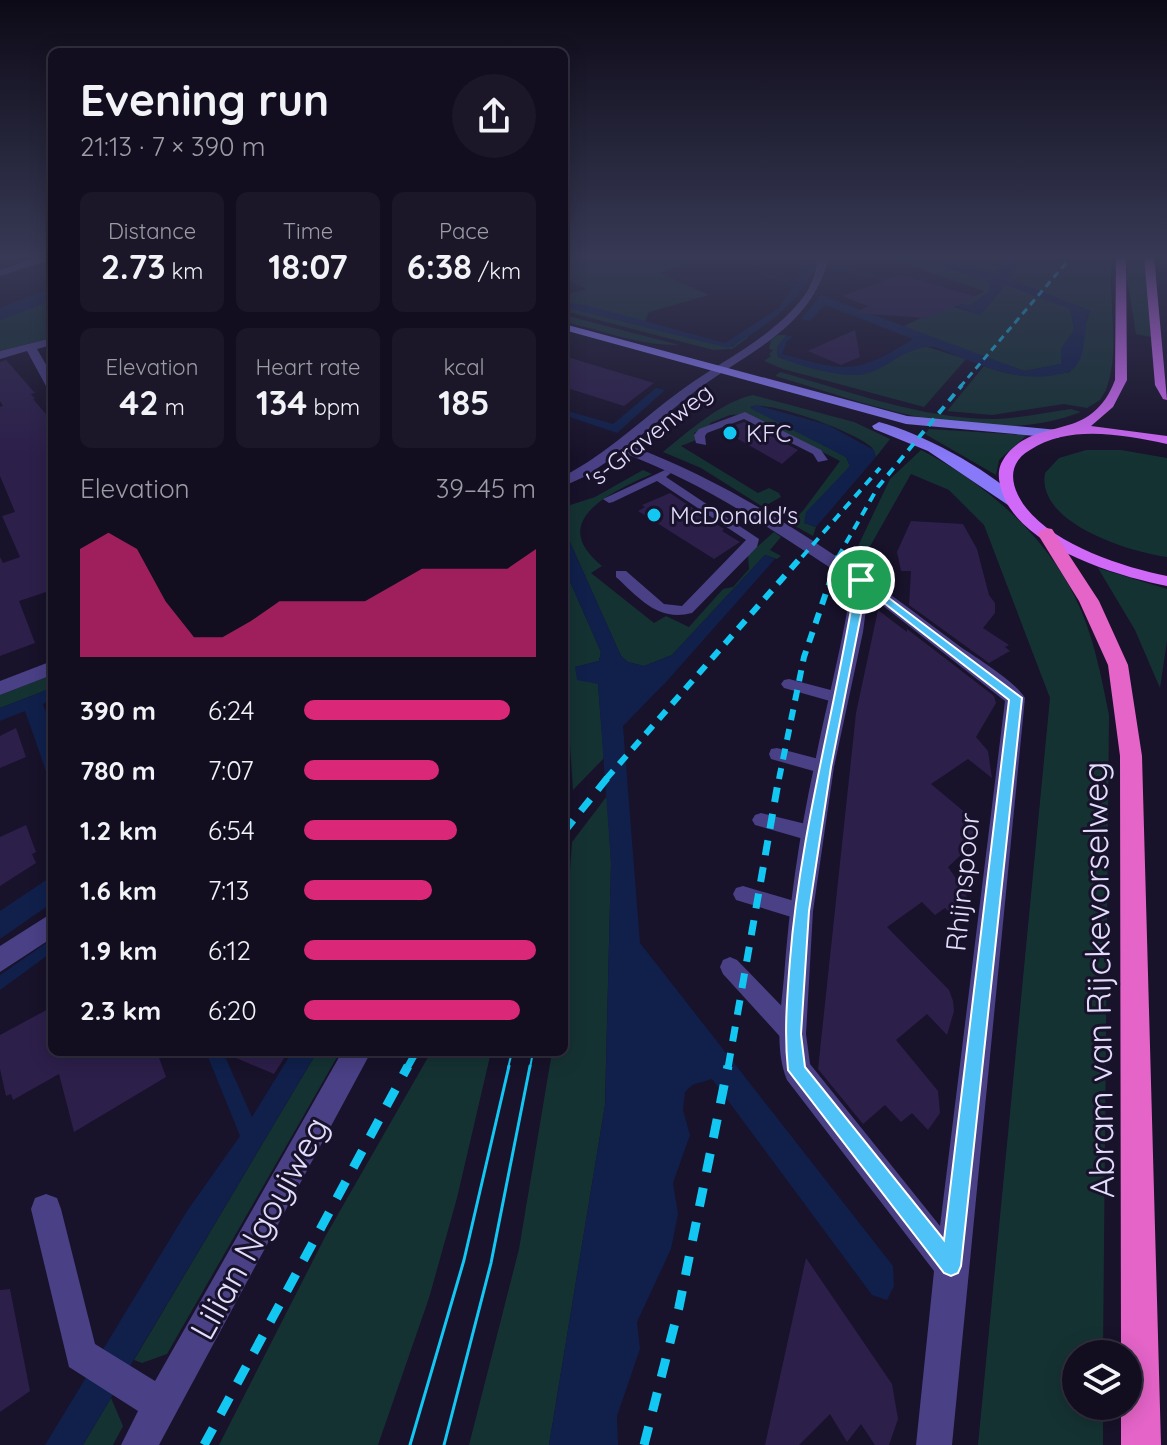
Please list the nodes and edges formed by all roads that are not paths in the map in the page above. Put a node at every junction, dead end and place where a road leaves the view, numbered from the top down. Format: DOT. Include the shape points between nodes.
graph roads {
  1 [pos="780,323"];
  2 [pos="1121,323"];
  3 [pos="1155,323"];
  4 [pos="568,328"];
  5 [pos="568,336"];
  6 [pos="48,342"];
  7 [pos="30,347"];
  8 [pos="0,355"];
  9 [pos="720,373"];
  10 [pos="48,379"];
  11 [pos="1167,396"];
  12 [pos="1065,433"];
  13 [pos="1167,440"];
  14 [pos="702,443"];
  15 [pos="626,450"];
  16 [pos="822,460"];
  17 [pos="677,468"];
  18 [pos="657,476"];
  19 [pos="568,480"];
  20 [pos="568,495"];
  21 [pos="609,499"];
  22 [pos="1013,502"];
  23 [pos="1046,533"];
  24 [pos="621,574"];
  25 [pos="861,580"];
  26 [pos="1167,581"];
  27 [pos="48,670"];
  28 [pos="789,684"];
  29 [pos="0,688"];
  30 [pos="837,697"];
  31 [pos="777,754"];
  32 [pos="824,767"];
  33 [pos="761,820"];
  34 [pos="814,834"];
  35 [pos="743,894"];
  36 [pos="801,911"];
  37 [pos="48,927"];
  38 [pos="0,960"];
  39 [pos="730,967"];
  40 [pos="793,1034"];
  41 [pos="355,1056"];
  42 [pos="46,1209"];
  43 [pos="951,1266"];
  44 [pos="149,1396"];
  45 [pos="139,1445"];
  46 [pos="934,1445"];
  47 [pos="1141,1445"];
  1 -- 9 [label="street, 's-Gravenweg"];
  2 -- 12 [label="main road" via="1116,397 1105,410"];
  3 -- 11 [label="main road" via="1161,385"];
  4 -- 9 [label="main road"];
  5 -- 9 [label="main road"];
  6 -- 7 [label="street"];
  7 -- 8 [label="street"];
  7 -- 10 [label="street"];
  9 -- 12 [label="main road" via="906,420"];
  9 -- 15 [label="street, 's-Gravenweg"];
  9 -- 22 [label="main road" via="899,432 966,467"];
  12 -- 13 [label="main road" via="1117,432"];
  12 -- 22 [label="main road" via="1028,443 1011,457 1004,475"];
  14 -- 16 [label="lane" via="703,431 745,415 817,452"];
  15 -- 17 [label="street, Rhijnspoor"];
  15 -- 19 [label="street, 's-Gravenweg"];
  15 -- 20 [label="street, 's-Gravenweg" via="594,481"];
  17 -- 18 [label="lane"];
  17 -- 25 [label="street, Rhijnspoor"];
  18 -- 21 [label="lane"];
  18 -- 24 [label="lane" via="748,535 752,544 679,613 660,607"];
  22 -- 23 [label="main road"];
  23 -- 26 [label="main road" via="1123,570"];
  23 -- 47 [label="highway, Abram van Rijckevorselweg" via="1089,601 1118,665 1131,756"];
  25 -- 30 [label="street"];
  25 -- 43 [label="street, Rhijnspoor" via="1015,698"];
  27 -- 29 [label="street"];
  28 -- 30 [label="lane"];
  30 -- 32 [label="street"];
  31 -- 32 [label="lane"];
  32 -- 34 [label="street"];
  33 -- 34 [label="lane"];
  34 -- 36 [label="street"];
  35 -- 36 [label="lane"];
  36 -- 40 [label="street"];
  37 -- 38 [label="street"];
  39 -- 40 [label="lane"];
  40 -- 43 [label="street" via="797,1070"];
  41 -- 44 [label="street, Lilian Ngoyiweg"];
  42 -- 44 [label="street" via="81,1355"];
  43 -- 46 [label="street, Rhijnspoor"];
  44 -- 45 [label="street, Lilian Ngoyiweg"];
}
